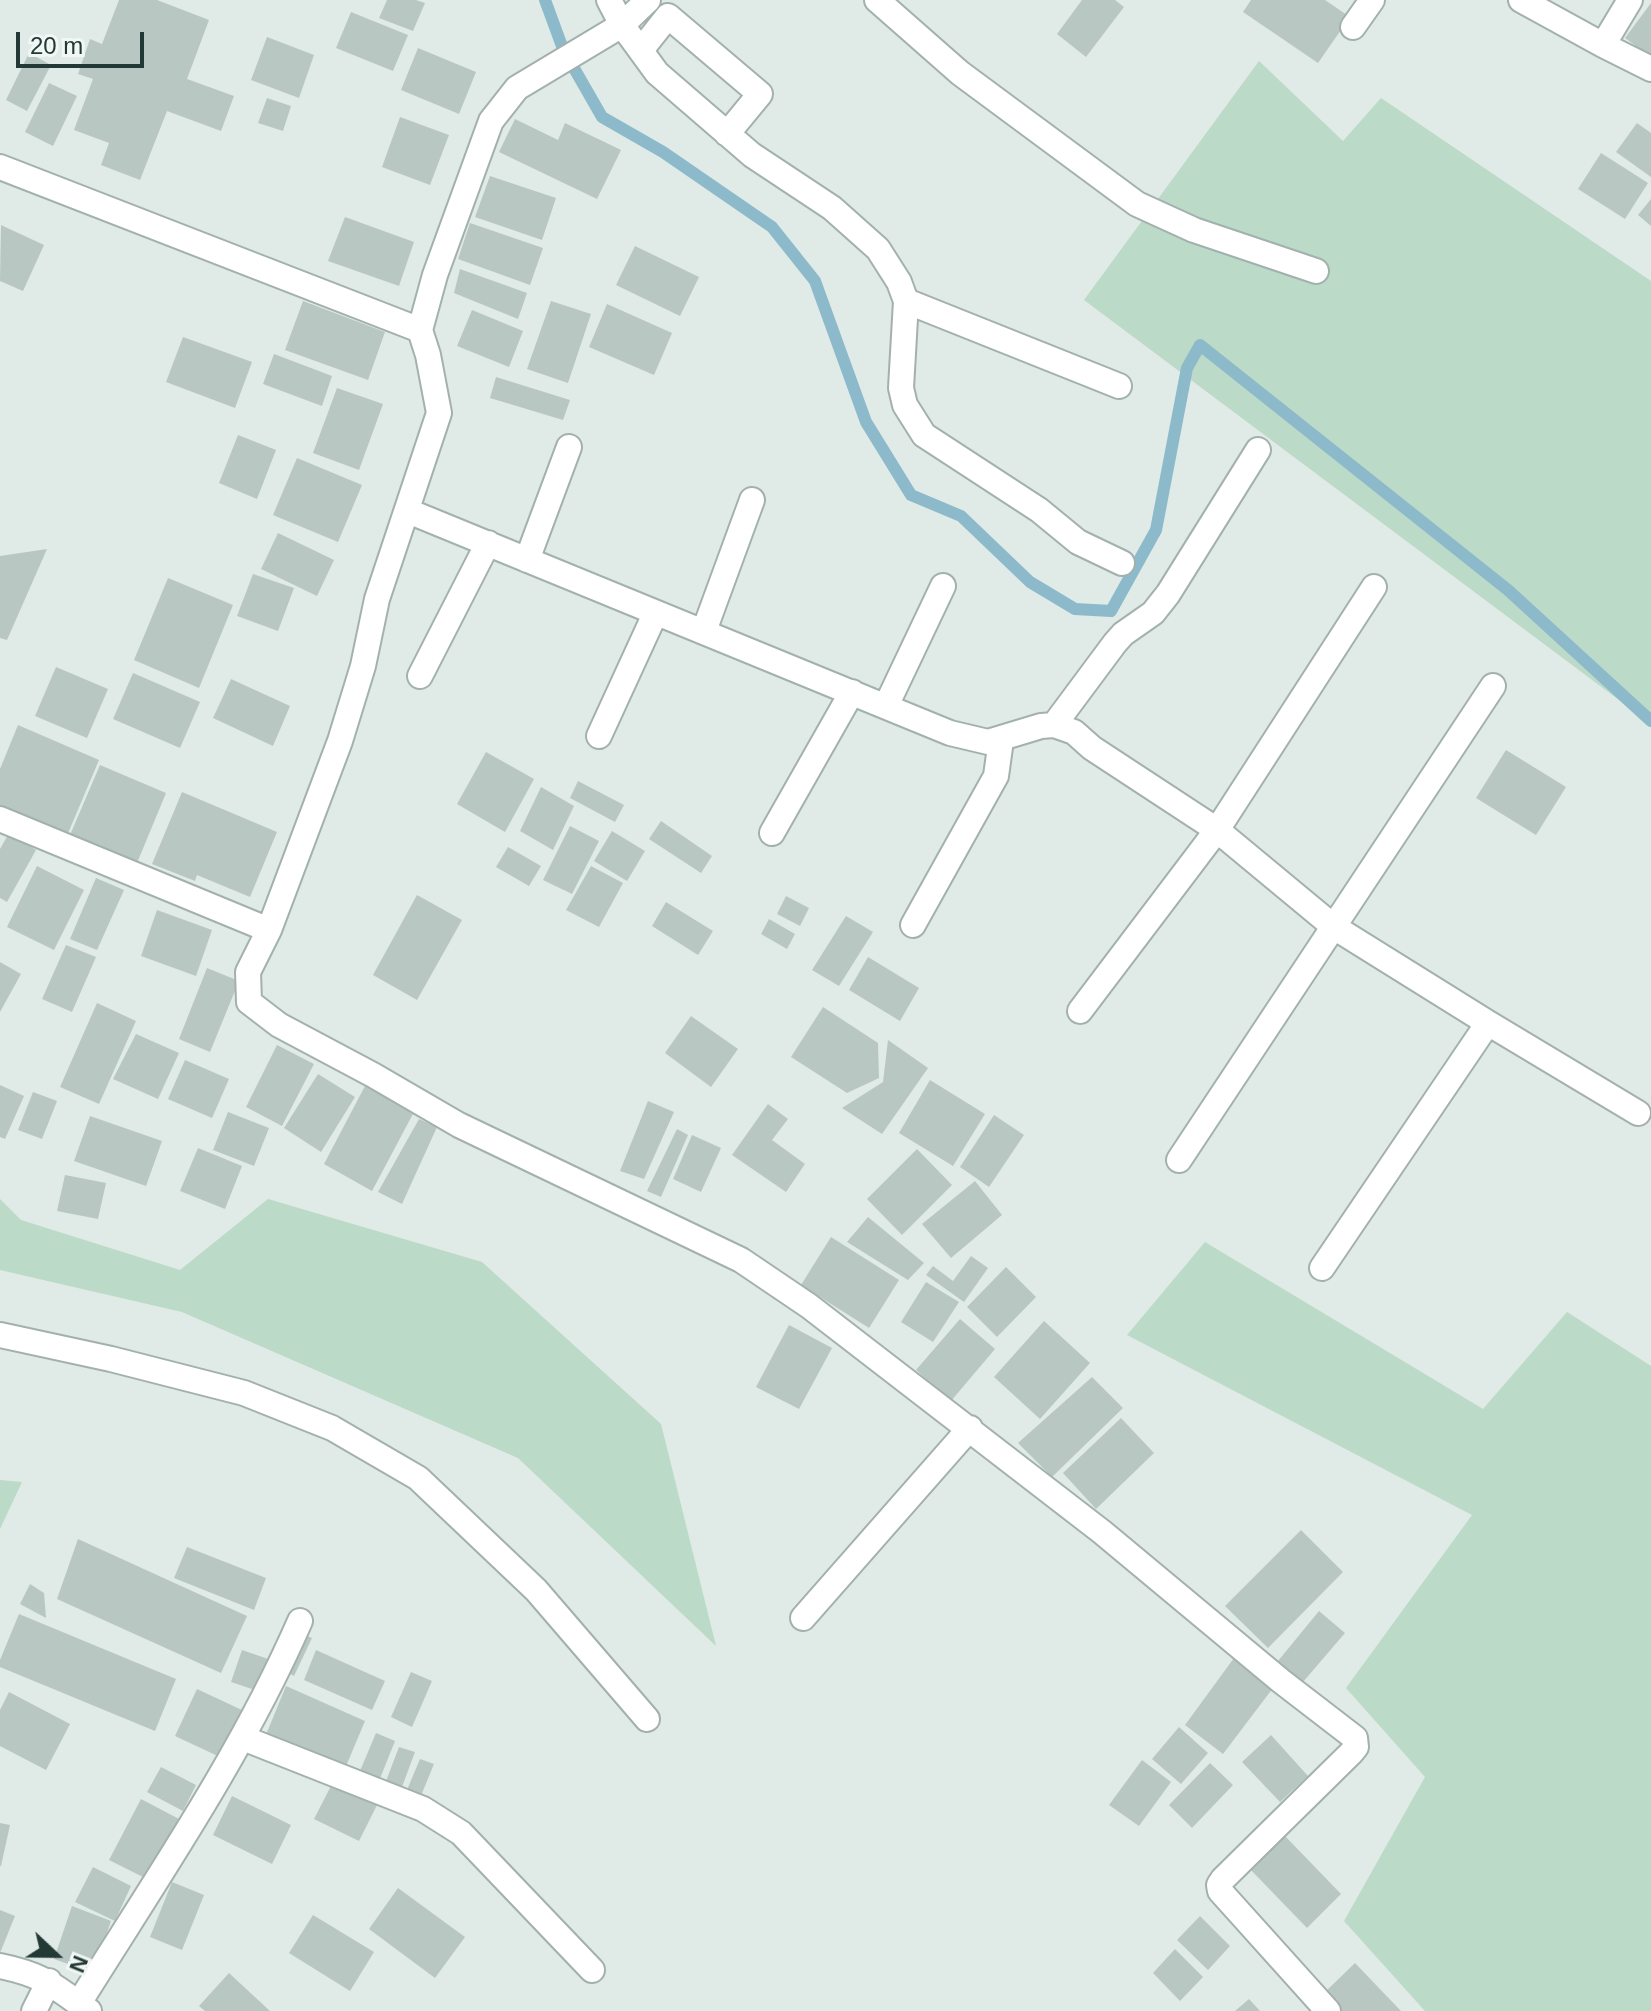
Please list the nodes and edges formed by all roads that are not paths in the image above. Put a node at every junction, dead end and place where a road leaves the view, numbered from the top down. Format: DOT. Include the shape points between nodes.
graph roads {
  1 [pos="609,0"];
  2 [pos="648,0"];
  3 [pos="877,0"];
  4 [pos="1372,0"];
  5 [pos="1521,0"];
  6 [pos="1630,0"];
  7 [pos="622,25"];
  8 [pos="1353,27"];
  9 [pos="1603,45"];
  10 [pos="641,50"];
  11 [pos="1651,69"];
  12 [pos="727,134"];
  13 [pos="0,167"];
  14 [pos="1316,271"];
  15 [pos="906,301"];
  16 [pos="420,330"];
  17 [pos="1119,386"];
  18 [pos="569,447"];
  19 [pos="1258,450"];
  20 [pos="752,500"];
  21 [pos="408,511"];
  22 [pos="488,543"];
  23 [pos="527,560"];
  24 [pos="1122,563"];
  25 [pos="943,586"];
  26 [pos="1374,587"];
  27 [pos="655,614"];
  28 [pos="704,631"];
  29 [pos="420,676"];
  30 [pos="1493,686"];
  31 [pos="852,692"];
  32 [pos="886,706"];
  33 [pos="1054,725"];
  34 [pos="599,736"];
  35 [pos="1001,740"];
  36 [pos="0,819"];
  37 [pos="1217,830"];
  38 [pos="772,833"];
  39 [pos="913,925"];
  40 [pos="1334,927"];
  41 [pos="269,930"];
  42 [pos="1080,1011"];
  43 [pos="1488,1023"];
  44 [pos="1638,1113"];
  45 [pos="1179,1160"];
  46 [pos="1322,1268"];
  47 [pos="0,1335"];
  48 [pos="970,1428"];
  49 [pos="803,1618"];
  50 [pos="300,1621"];
  51 [pos="647,1719"];
  52 [pos="243,1738"];
  53 [pos="0,1966"];
  54 [pos="592,1970"];
  55 [pos="49,1981"];
  56 [pos="84,2007"];
  57 [pos="34,2011"];
  58 [pos="1328,2011"];
  1 -- 7 [label="street"];
  2 -- 7 [label="street"];
  3 -- 14 [label="street" via="960,73 1137,204 1194,230"];
  4 -- 8 [label="street"];
  5 -- 9 [label="street"];
  6 -- 9 [label="street"];
  7 -- 10 [label="street"];
  7 -- 16 [label="street" via="517,88 491,121"];
  9 -- 11 [label="street"];
  10 -- 12 [label="street" via="657,73"];
  10 -- 12 [label="street" via="668,16 760,94"];
  12 -- 15 [label="street" via="832,208 878,249"];
  13 -- 16 [label="street"];
  15 -- 17 [label="street"];
  15 -- 24 [label="street" via="901,388 924,435 1039,510 1078,542"];
  16 -- 21 [label="street" via="439,413"];
  18 -- 23 [label="street"];
  19 -- 33 [label="street" via="1168,594 1115,643"];
  20 -- 28 [label="street"];
  21 -- 22 [label="street"];
  21 -- 41 [label="street" via="377,599 340,741"];
  22 -- 23 [label="street"];
  22 -- 29 [label="street"];
  23 -- 27 [label="street"];
  25 -- 32 [label="street"];
  26 -- 37 [label="street"];
  27 -- 28 [label="street"];
  27 -- 34 [label="street"];
  28 -- 31 [label="street"];
  30 -- 40 [label="street"];
  31 -- 32 [label="street"];
  31 -- 38 [label="street"];
  32 -- 35 [label="street" via="968,739"];
  33 -- 35 [label="street"];
  33 -- 37 [label="street" via="1074,732"];
  35 -- 39 [label="street" via="996,776"];
  36 -- 41 [label="street"];
  37 -- 40 [label="street"];
  37 -- 42 [label="street"];
  40 -- 43 [label="street"];
  40 -- 45 [label="street"];
  41 -- 48 [label="street" via="248,972 249,1002 279,1025 459,1125 741,1260"];
  43 -- 44 [label="street"];
  43 -- 46 [label="street"];
  47 -- 51 [label="street" via="244,1393 332,1428 418,1478 536,1590"];
  48 -- 49 [label="street"];
  48 -- 58 [label="street" via="1355,1738 1351,1753 1219,1885"];
  50 -- 52 [label="street"];
  52 -- 54 [label="street" via="423,1809 461,1833"];
  52 -- 56 [label="street"];
  53 -- 55 [label="street"];
  55 -- 56 [label="street"];
  55 -- 57 [label="street"];
}
